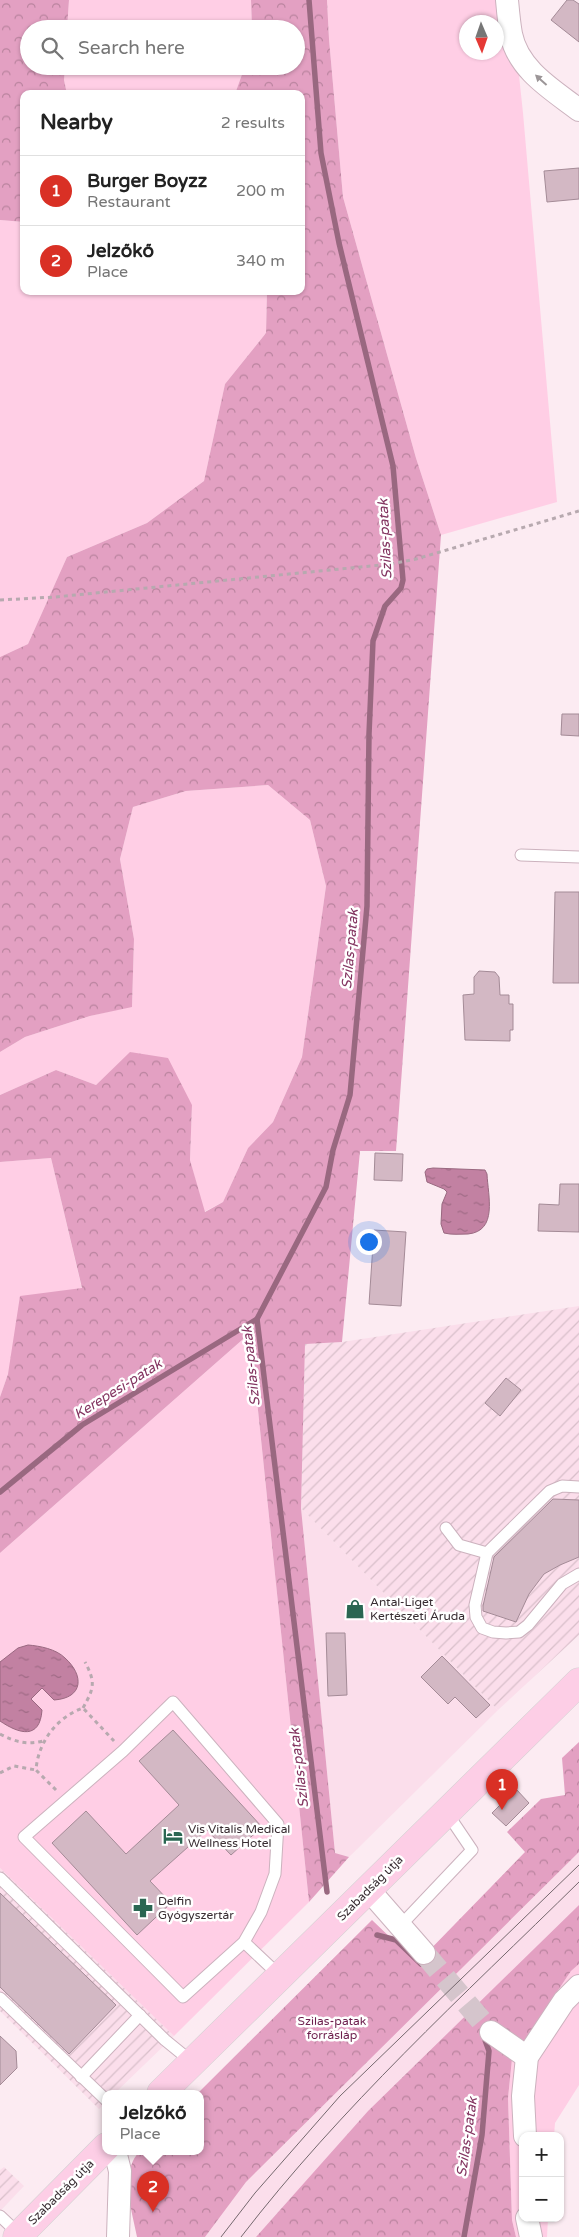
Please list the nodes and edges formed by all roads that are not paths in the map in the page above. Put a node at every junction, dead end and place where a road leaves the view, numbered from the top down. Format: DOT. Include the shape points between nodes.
graph roads {
  1 [pos="507,0"];
  2 [pos="579,110"];
  3 [pos="521,855"];
  4 [pos="579,857"];
  5 [pos="579,1487"];
  6 [pos="446,1528"];
  7 [pos="487,1553"];
  8 [pos="579,1574"];
  9 [pos="579,1682"];
  10 [pos="446,1813"];
  11 [pos="0,1878"];
  12 [pos="368,1889"];
  13 [pos="400,1926"];
  14 [pos="244,1942"];
  15 [pos="424,1953"];
  16 [pos="280,1976"];
  17 [pos="579,1986"];
  18 [pos="0,1998"];
  19 [pos="140,2015"];
  20 [pos="492,2032"];
  21 [pos="527,2057"];
  22 [pos="193,2062"];
  23 [pos="81,2076"];
  24 [pos="164,2090"];
  25 [pos="102,2096"];
  26 [pos="524,2132"];
  27 [pos="102,2150"];
  28 [pos="117,2155"];
  29 [pos="528,2222"];
  30 [pos="12,2229"];
  31 [pos="118,2237"];
  32 [pos="531,2237"];
  2 -- 1 [label="street, one-way" via="540,80 518,55 511,36"];
  3 -- 4 [label="lane"];
  5 -- 7 [label="lane" via="562,1486 550,1490"];
  6 -- 7 [label="lane" via="459,1545"];
  7 -- 8 [label="lane" via="474,1605 482,1628 493,1632 519,1632 562,1584"];
  9 -- 10 [label="main road, Szabadság útja"];
  10 -- 12 [label="main road, Szabadság útja"];
  10 -- 13 [label="lane" via="472,1850"];
  11 -- 19 [label="lane"];
  12 -- 13 [label="street"];
  12 -- 16 [label="main road, Szabadság útja"];
  13 -- 15 [label="street"];
  14 -- 14 [label="lane" via="183,1997 24,1837 173,1702 278,1824 275,1874"];
  14 -- 16 [label="lane"];
  16 -- 22 [label="main road, Szabadság útja"];
  17 -- 21 [label="street" via="564,2001"];
  18 -- 23 [label="lane"];
  19 -- 22 [label="lane"];
  19 -- 23 [label="lane"];
  20 -- 21 [label="street"];
  21 -- 26 [label="street"];
  22 -- 24 [label="main road, Szabadság útja"];
  23 -- 25 [label="lane"];
  27 -- 30 [label="main road, Szabadság útja"];
  28 -- 31 [label="street" via="120,2171"];
  29 -- 32 [label="street"];
}
